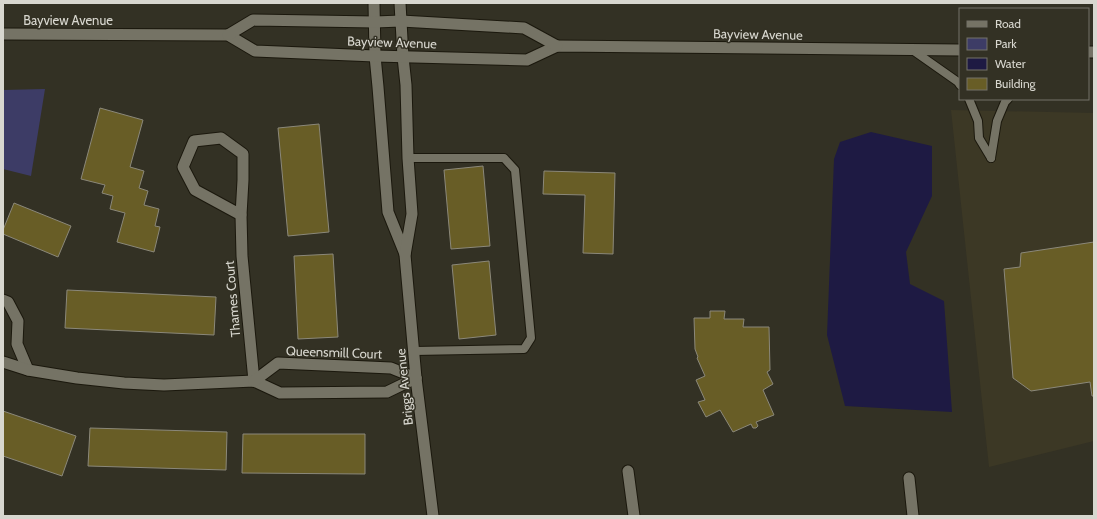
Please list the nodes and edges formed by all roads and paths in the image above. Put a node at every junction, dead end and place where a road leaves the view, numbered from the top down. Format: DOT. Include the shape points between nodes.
graph roads {
  1 [pos="374,3"];
  2 [pos="400,3"];
  3 [pos="401,21"];
  4 [pos="374,22"];
  5 [pos="3,34"];
  6 [pos="228,35"];
  7 [pos="556,46"];
  8 [pos="911,49"];
  9 [pos="959,50"];
  10 [pos="375,56"];
  11 [pos="403,57"];
  12 [pos="959,84"];
  13 [pos="969,100"];
  14 [pos="1007,100"];
  15 [pos="408,158"];
  16 [pos="241,215"];
  17 [pos="405,255"];
  18 [pos="3,300"];
  19 [pos="414,351"];
  20 [pos="3,362"];
  21 [pos="28,370"];
  22 [pos="416,378"];
  23 [pos="254,381"];
  24 [pos="628,471"];
  25 [pos="909,478"];
  26 [pos="433,516"];
  27 [pos="634,516"];
  28 [pos="913,516"];
  1 -- 4 [label="street, Briggs Avenue"];
  2 -- 3 [label="street, Briggs Avenue"];
  3 -- 4 [label="street, Bayview Avenue"];
  3 -- 7 [label="street, Bayview Avenue" via="524,28"];
  3 -- 11 [label="street, Briggs Avenue"];
  4 -- 6 [label="street, Bayview Avenue" via="253,20"];
  4 -- 10 [label="street, Briggs Avenue"];
  5 -- 6 [label="street, Bayview Avenue"];
  6 -- 10 [label="street, Bayview Avenue" via="255,51"];
  7 -- 8 [label="street, Bayview Avenue"];
  7 -- 11 [label="street, Bayview Avenue" via="527,60"];
  8 -- 9 [label="street, Bayview Avenue"];
  8 -- 12 [label="lane"];
  10 -- 11 [label="street, Bayview Avenue"];
  10 -- 17 [label="street, Briggs Avenue" via="388,212"];
  11 -- 15 [label="street, Briggs Avenue"];
  13 -- 14 [label="lane" via="978,121 979,138 991,158 997,121"];
  15 -- 17 [label="street, Briggs Avenue" via="412,214"];
  15 -- 19 [label="lane" via="504,158 515,170 531,338 524,349"];
  16 -- 16 [label="street, Thames Court" via="243,154 221,138 194,141 183,167 195,190"];
  16 -- 23 [label="street, Thames Court" via="242,256"];
  17 -- 19 [label="street, Briggs Avenue"];
  18 -- 21 [label="street" via="8,302 18,321 17,344"];
  19 -- 22 [label="street, Briggs Avenue"];
  20 -- 21 [label="street"];
  21 -- 23 [label="street" via="77,378 164,385"];
  22 -- 23 [label="street" via="387,392 280,393"];
  22 -- 23 [label="street, Queensmill Court" via="391,368 278,363"];
  22 -- 26 [label="street, Briggs Avenue"];
  24 -- 27 [label="street"];
  25 -- 28 [label="street"];
}
